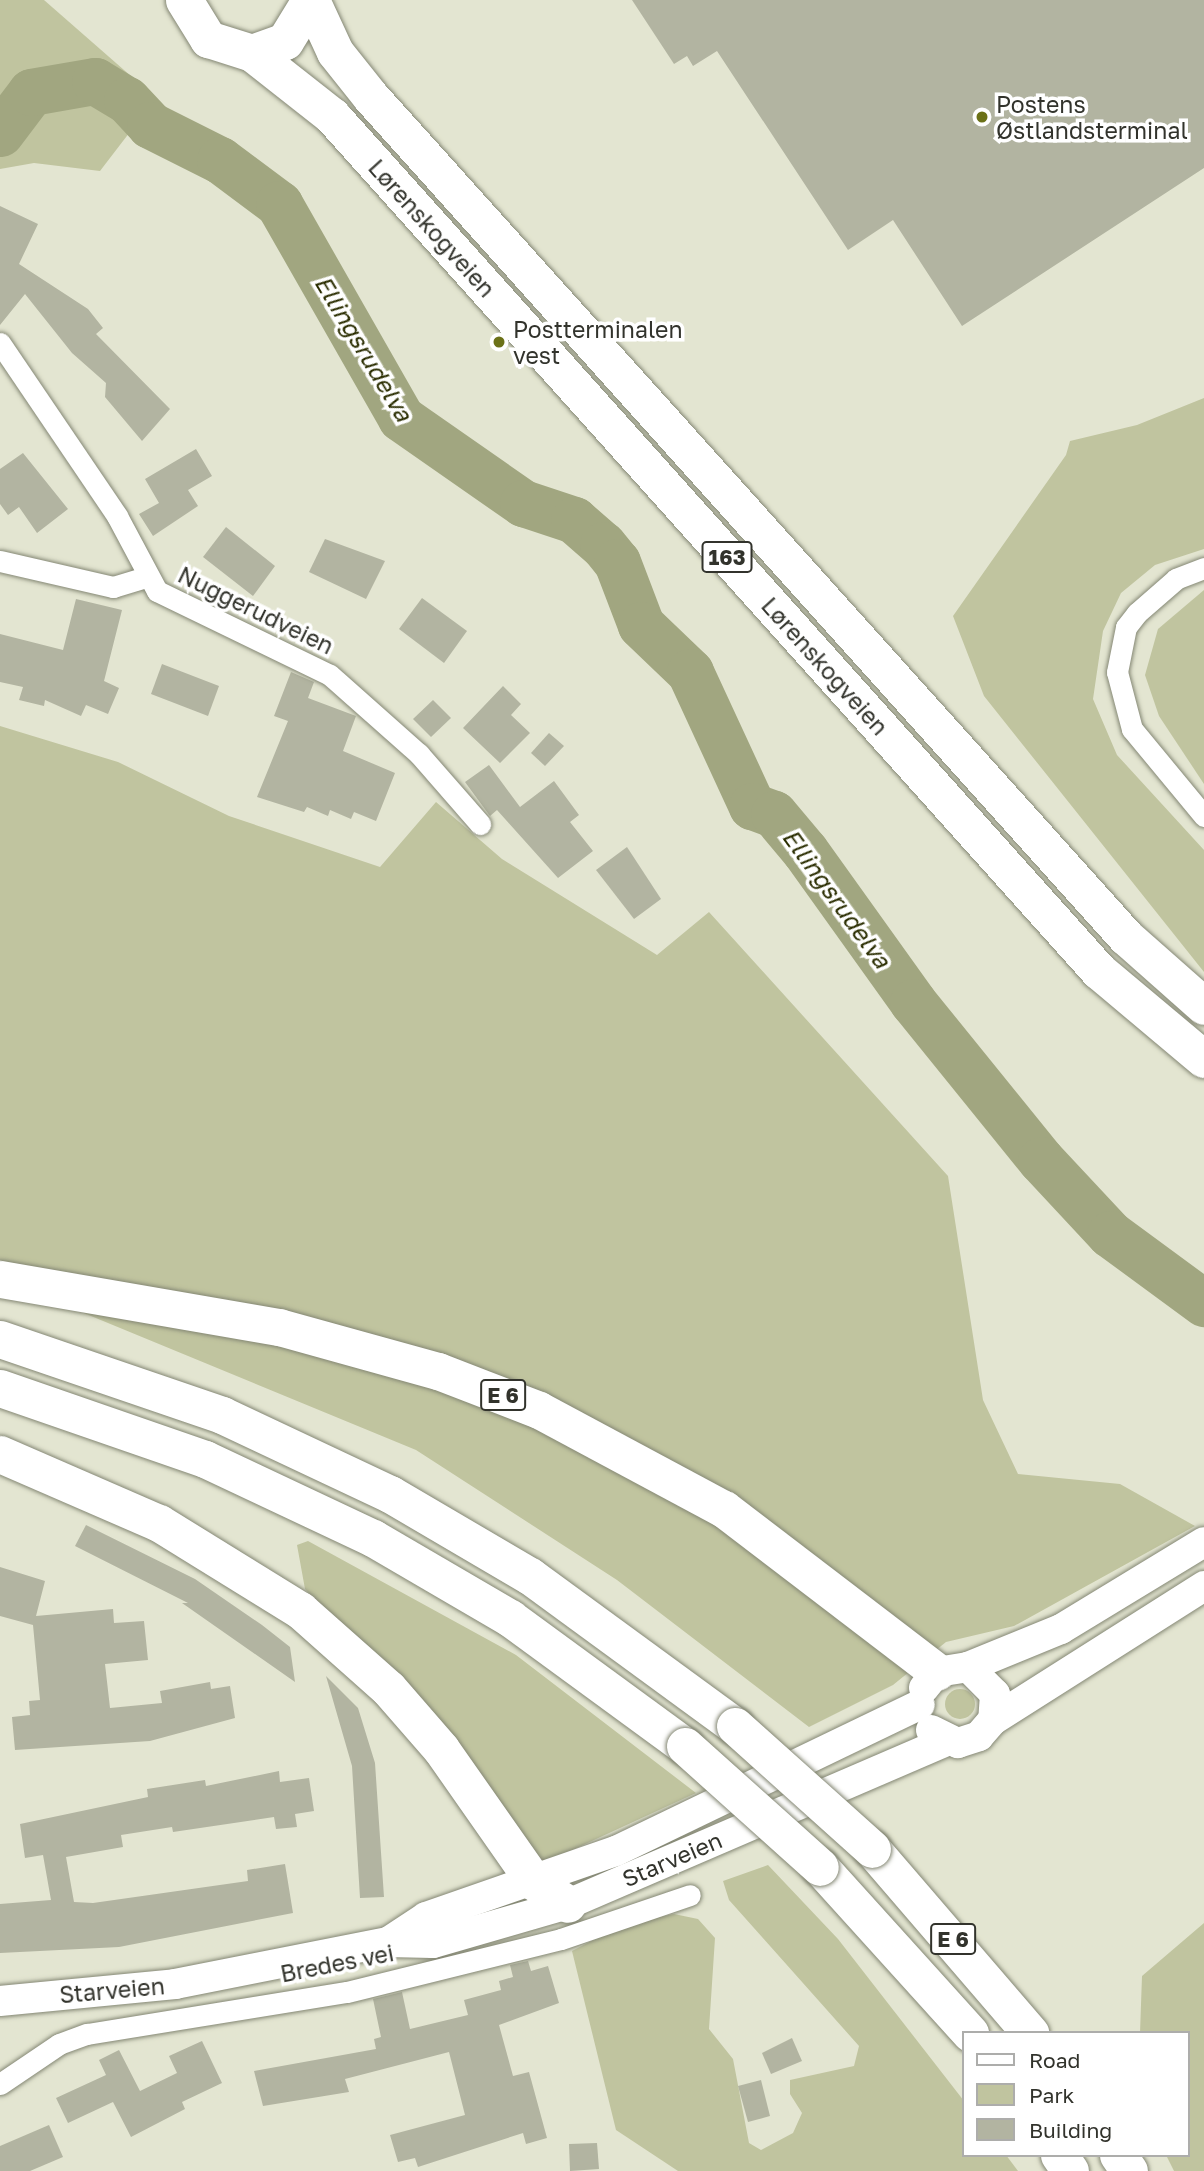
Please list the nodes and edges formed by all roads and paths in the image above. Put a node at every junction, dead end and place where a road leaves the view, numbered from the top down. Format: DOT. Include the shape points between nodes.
graph roads {
  1 [pos="184,0"];
  2 [pos="311,0"];
  3 [pos="252,52"];
  4 [pos="0,343"];
  5 [pos="0,561"];
  6 [pos="1204,568"];
  7 [pos="148,576"];
  8 [pos="1204,816"];
  9 [pos="480,824"];
  10 [pos="1204,1006"];
  11 [pos="1204,1059"];
  12 [pos="0,1279"];
  13 [pos="0,1339"];
  14 [pos="0,1388"];
  15 [pos="0,1454"];
  16 [pos="1204,1542"];
  17 [pos="1204,1586"];
  18 [pos="953,1670"];
  19 [pos="920,1705"];
  20 [pos="993,1720"];
  21 [pos="947,1741"];
  22 [pos="534,1882"];
  23 [pos="690,1895"];
  24 [pos="568,1904"];
  25 [pos="388,1942"];
  26 [pos="0,2001"];
  27 [pos="968,2031"];
  28 [pos="1028,2031"];
  29 [pos="0,2084"];
  1 -- 3 [label="highway, 163" via="208,39"];
  2 -- 3 [label="highway, 163" via="285,41"];
  2 -- 10 [label="highway, Lørenskogveien / 163" via="335,52 370,96 1126,937"];
  3 -- 11 [label="highway, Lørenskogveien / 163" via="332,116 1099,971"];
  4 -- 7 [label="street, Nuggerudveien" via="117,516"];
  5 -- 7 [label="street" via="113,587"];
  6 -- 8 [label="street" via="1154,595 1126,627 1117,672 1132,729"];
  7 -- 9 [label="street, Nuggerudveien" via="157,591 330,675 419,754"];
  12 -- 18 [label="highway, E 6" via="279,1327 438,1371 539,1410 724,1509"];
  13 -- 28 [label="highway, E 6, bridge" via="222,1415 390,1494 530,1576 735,1726 872,1849"];
  14 -- 27 [label="highway, E 6, bridge" via="205,1459 373,1538 510,1618 685,1746 820,1867"];
  15 -- 22 [label="highway" via="159,1523 300,1610 415,1718"];
  16 -- 18 [label="street" via="1061,1629"];
  17 -- 20 [label="street, Starveien"];
  18 -- 19 [label="street"];
  18 -- 20 [label="street" via="989,1682"];
  19 -- 21 [label="street" via="928,1727"];
  19 -- 22 [label="street, Starveien" via="651,1835"];
  20 -- 21 [label="street, Starveien" via="979,1736"];
  21 -- 24 [label="street, Starveien"];
  22 -- 24 [label="highway"];
  22 -- 25 [label="street, Starveien" via="426,1917"];
  23 -- 29 [label="street, Bredes vei" via="561,1939 347,1992 88,2034 59,2044"];
  24 -- 25 [label="street, Starveien" via="433,1944"];
  25 -- 26 [label="street, Starveien" via="175,1984"];
}
